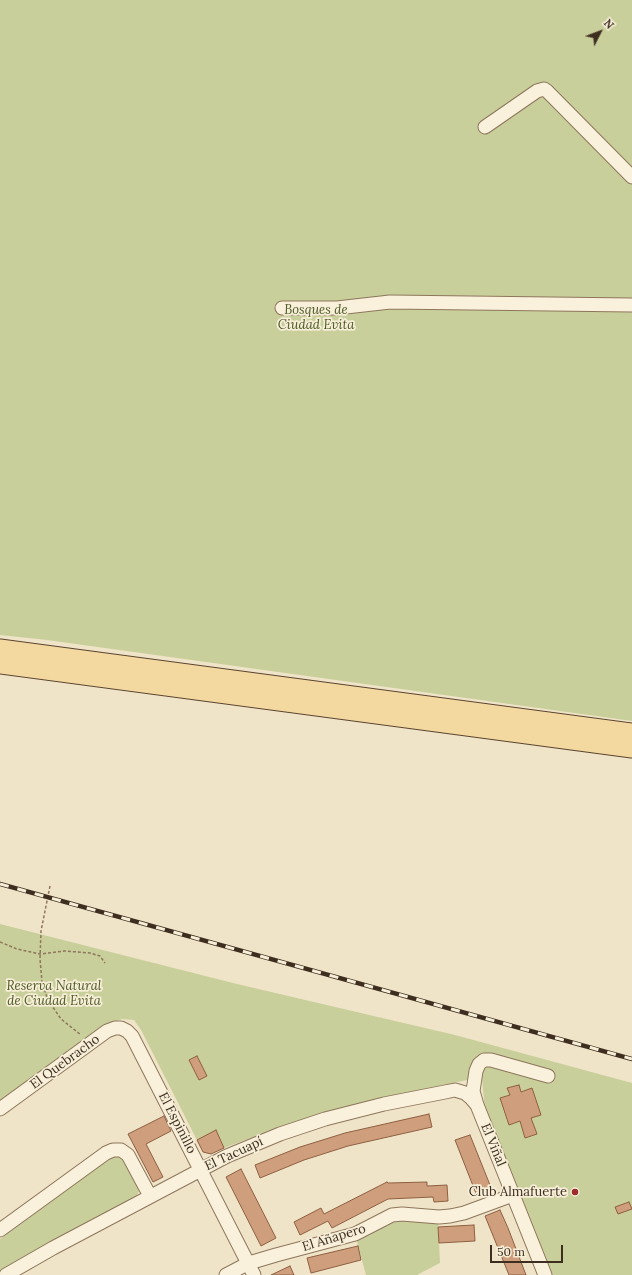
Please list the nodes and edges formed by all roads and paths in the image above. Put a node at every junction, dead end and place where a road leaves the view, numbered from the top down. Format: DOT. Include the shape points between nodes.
graph roads {
  1 [pos="485,127"];
  2 [pos="632,177"];
  3 [pos="632,305"];
  4 [pos="282,308"];
  5 [pos="0,648"];
  6 [pos="0,665"];
  7 [pos="632,732"];
  8 [pos="632,749"];
  9 [pos="50,886"];
  10 [pos="0,942"];
  11 [pos="40,954"];
  12 [pos="105,963"];
  13 [pos="132,1036"];
  14 [pos="85,1039"];
  15 [pos="548,1076"];
  16 [pos="477,1105"];
  17 [pos="0,1109"];
  18 [pos="200,1170"];
  19 [pos="513,1195"];
  20 [pos="150,1196"];
  21 [pos="0,1230"];
  22 [pos="251,1269"];
  23 [pos="6,1275"];
  24 [pos="226,1275"];
  25 [pos="545,1275"];
  1 -- 2 [label="street" via="537,91 544,89"];
  3 -- 4 [label="street" via="390,302 337,308"];
  5 -- 7 [label="main road"];
  6 -- 8 [label="main road"];
  9 -- 11 [label="path" via="41,930"];
  10 -- 11 [label="path"];
  11 -- 12 [label="path" via="65,951 90,953 100,956"];
  11 -- 14 [label="path" via="42,982 48,1000 62,1019"];
  13 -- 17 [label="street, El Quebracho" via="121,1028 107,1031"];
  13 -- 18 [label="street, El Espinillo"];
  15 -- 16 [label="street, El Viñal" via="484,1060 479,1064 474,1080 473,1090"];
  16 -- 18 [label="street, El Tacuapí" via="465,1093 456,1090 384,1104 280,1134"];
  16 -- 19 [label="street, El Viñal"];
  18 -- 20 [label="street, El Tacuapí"];
  18 -- 22 [label="street, El Espinillo"];
  19 -- 22 [label="street, El Añapero" via="450,1216 392,1215 355,1234 276,1255"];
  19 -- 25 [label="street, El Viñal"];
  20 -- 21 [label="street" via="128,1155 121,1150 114,1150 106,1153"];
  20 -- 23 [label="street, El Tacuapí"];
  22 -- 24 [label="street, El Añapero"];
}
